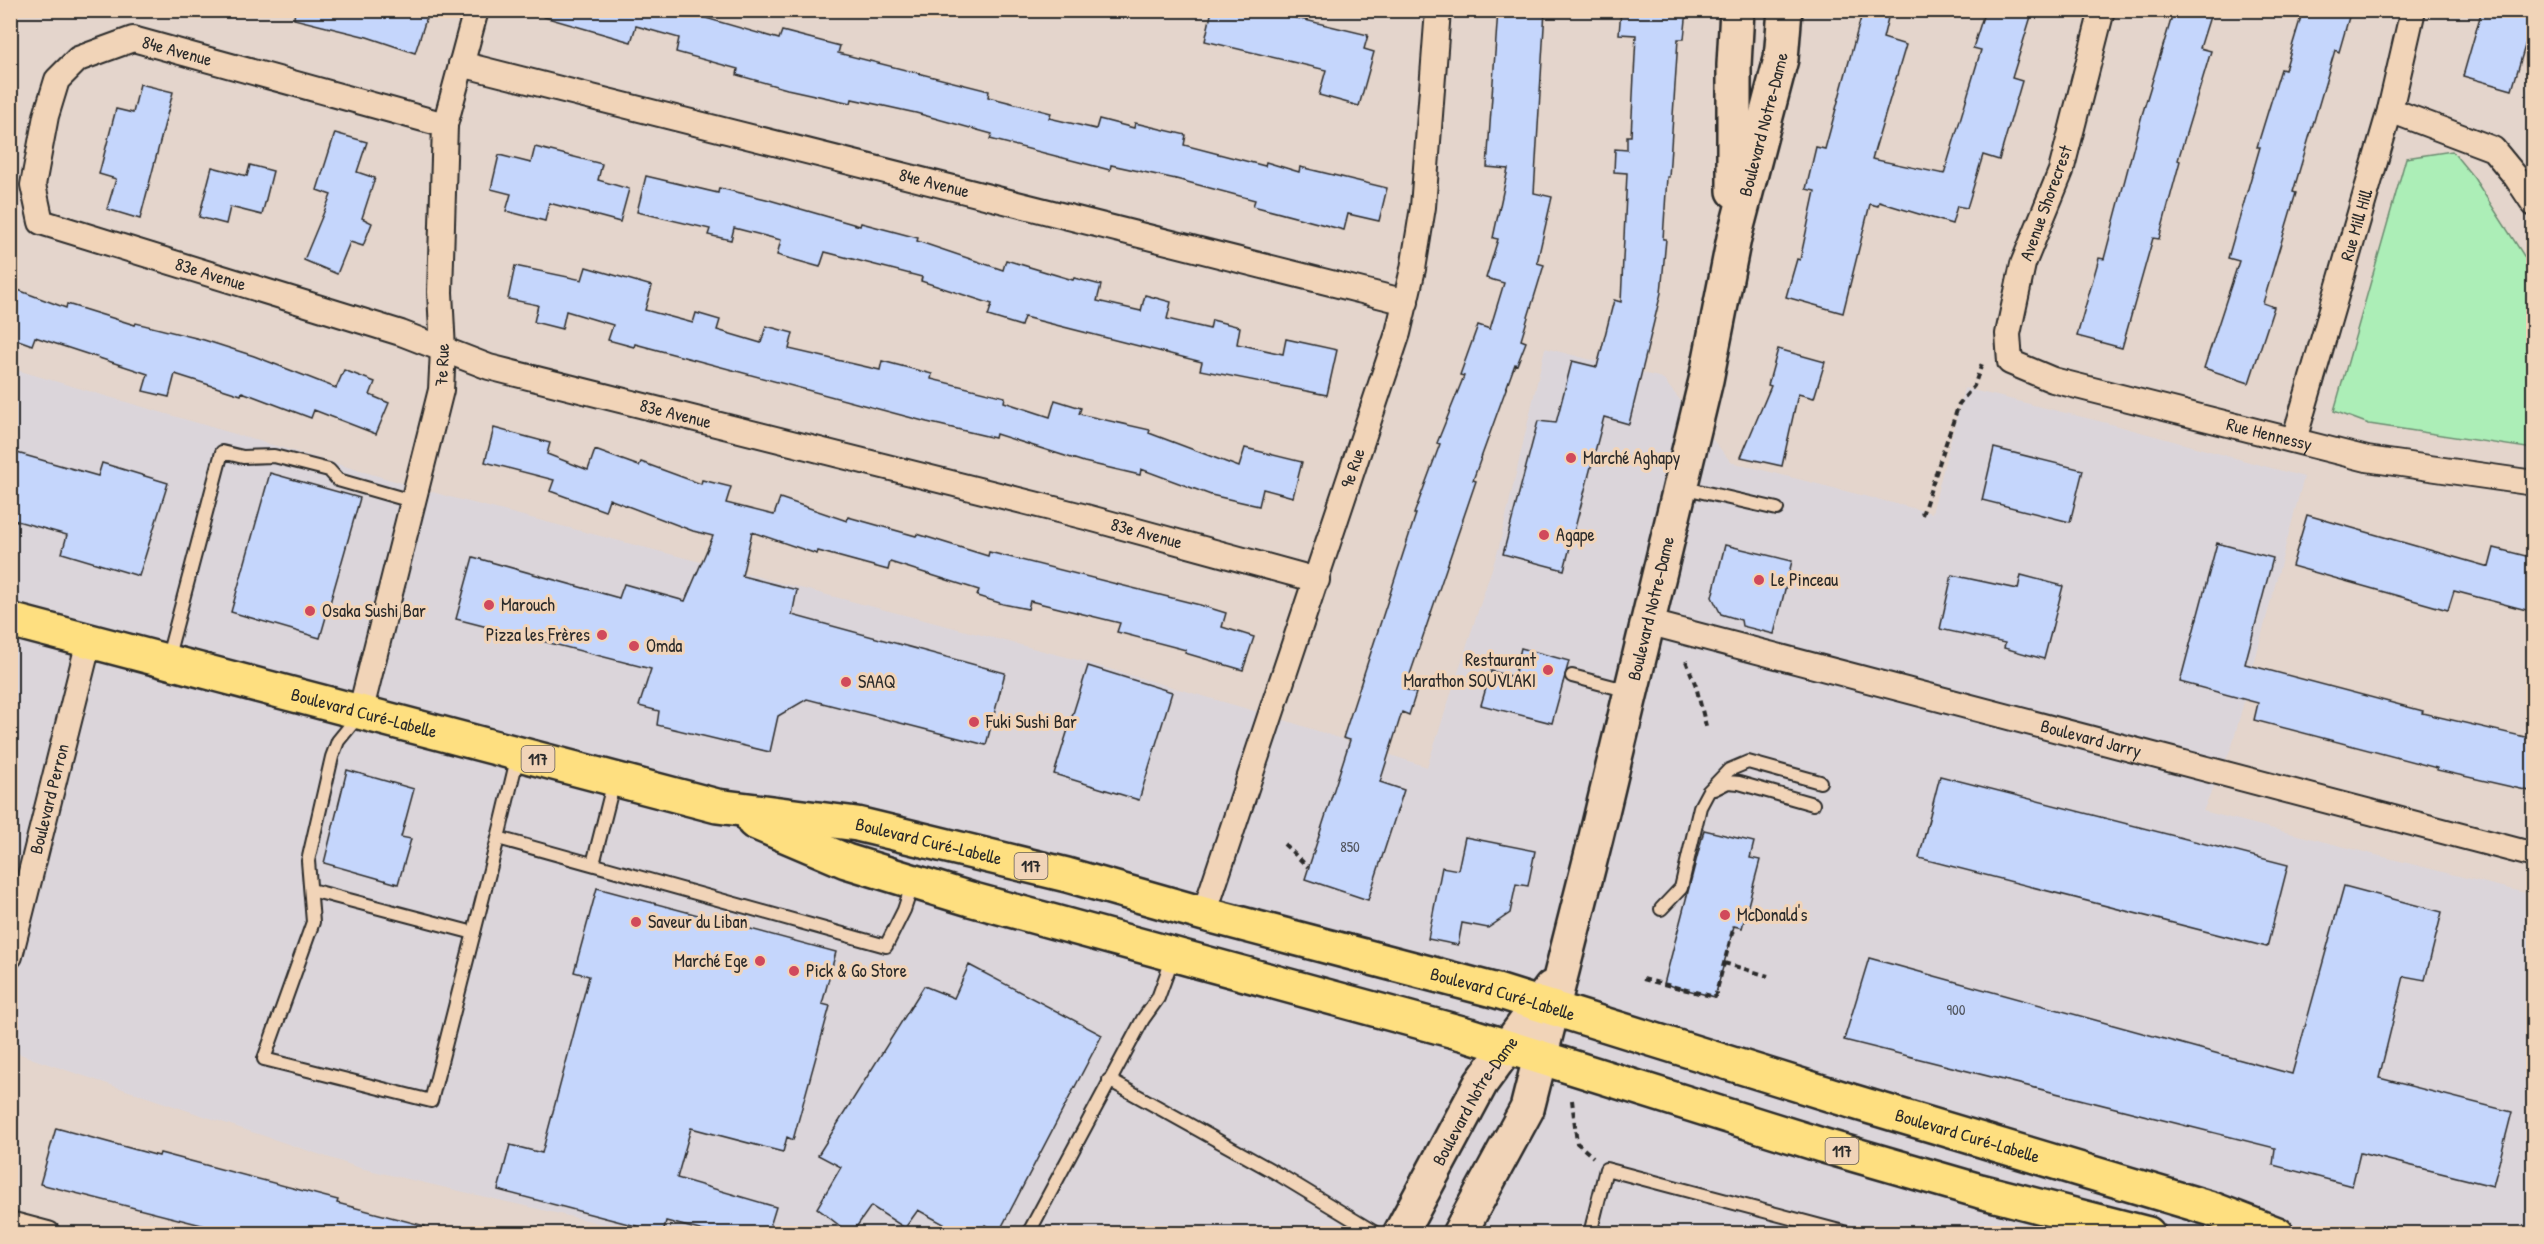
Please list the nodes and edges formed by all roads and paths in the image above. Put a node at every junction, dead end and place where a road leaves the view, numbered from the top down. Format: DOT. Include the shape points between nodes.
graph roads {
  1 [pos="476,10"];
  2 [pos="1438,10"];
  3 [pos="1737,10"];
  4 [pos="1785,10"];
  5 [pos="2102,10"];
  6 [pos="2413,10"];
  7 [pos="461,64"];
  8 [pos="2390,110"];
  9 [pos="446,125"];
  10 [pos="2534,204"];
  11 [pos="41,222"];
  12 [pos="1734,238"];
  13 [pos="1406,302"];
  14 [pos="443,350"];
  15 [pos="1984,356"];
  16 [pos="2010,362"];
  17 [pos="2294,440"];
  18 [pos="2534,483"];
  19 [pos="1680,486"];
  20 [pos="415,502"];
  21 [pos="1777,509"];
  22 [pos="1922,515"];
  23 [pos="1317,580"];
  24 [pos="10,620"];
  25 [pos="1647,622"];
  26 [pos="89,641"];
  27 [pos="1686,661"];
  28 [pos="167,662"];
  29 [pos="1572,676"];
  30 [pos="1630,691"];
  31 [pos="360,713"];
  32 [pos="1707,730"];
  33 [pos="518,754"];
  34 [pos="615,780"];
  35 [pos="1820,782"];
  36 [pos="1708,792"];
  37 [pos="1813,804"];
  38 [pos="717,806"];
  39 [pos="498,838"];
  40 [pos="1284,844"];
  41 [pos="2534,855"];
  42 [pos="593,864"];
  43 [pos="1308,867"];
  44 [pos="914,881"];
  45 [pos="311,890"];
  46 [pos="1661,909"];
  47 [pos="1204,914"];
  48 [pos="1734,926"];
  49 [pos="474,933"];
  50 [pos="10,956"];
  51 [pos="1174,956"];
  52 [pos="1724,963"];
  53 [pos="1768,976"];
  54 [pos="1643,979"];
  55 [pos="1546,1005"];
  56 [pos="1508,1048"];
  57 [pos="1540,1057"];
  58 [pos="1109,1080"];
  59 [pos="1572,1093"];
  60 [pos="1606,1169"];
  61 [pos="10,1224"];
  62 [pos="48,1233"];
  63 [pos="1028,1233"];
  64 [pos="1377,1233"];
  65 [pos="1400,1233"];
  66 [pos="1459,1233"];
  67 [pos="1590,1233"];
  68 [pos="1851,1233"];
  69 [pos="2148,1233"];
  70 [pos="2277,1233"];
  1 -- 7 [label="street, 7e Rue"];
  2 -- 13 [label="street, 9e Rue" via="1427,176"];
  3 -- 12 [label="street, Boulevard Notre-Dame"];
  4 -- 12 [label="street, Boulevard Notre-Dame" via="1781,59"];
  5 -- 16 [label="street, Avenue Shorecrest" via="2061,171 2023,264 2008,333"];
  6 -- 8 [label="street, Rue Mill Hill"];
  7 -- 9 [label="street, 7e Rue"];
  7 -- 13 [label="street, 84e Avenue"];
  8 -- 10 [label="street" via="2493,149"];
  8 -- 17 [label="street, Rue Mill Hill"];
  9 -- 11 [label="street, 84e Avenue" via="133,39 78,59 57,80 33,184"];
  9 -- 14 [label="street, 7e Rue" via="440,292"];
  11 -- 14 [label="street, 83e Avenue" via="402,333"];
  12 -- 19 [label="street, Boulevard Notre-Dame"];
  13 -- 23 [label="street, 9e Rue"];
  14 -- 20 [label="street, 7e Rue" via="439,403"];
  14 -- 23 [label="street, 83e Avenue" via="489,367 1074,514"];
  15 -- 22 [label="path" via="1974,386 1959,404"];
  16 -- 17 [label="street, Rue Hennessy" via="2053,380"];
  17 -- 18 [label="street, Rue Hennessy" via="2367,459"];
  19 -- 21 [label="lane"];
  19 -- 25 [label="street, Boulevard Notre-Dame"];
  20 -- 28 [label="lane" via="338,480 329,470 274,456 243,457 222,452"];
  20 -- 31 [label="street, 7e Rue"];
  23 -- 47 [label="street, 9e Rue"];
  24 -- 26 [label="main road, Boulevard Curé-Labelle / 117"];
  25 -- 30 [label="street, Boulevard Notre-Dame"];
  25 -- 41 [label="street, Boulevard Jarry"];
  26 -- 28 [label="main road, Boulevard Curé-Labelle / 117"];
  26 -- 50 [label="street, Boulevard Perron"];
  27 -- 32 [label="path"];
  28 -- 31 [label="main road, Boulevard Curé-Labelle / 117"];
  29 -- 30 [label="lane"];
  30 -- 55 [label="street, Boulevard Notre-Dame" via="1561,975"];
  31 -- 33 [label="main road, Boulevard Curé-Labelle / 117"];
  31 -- 45 [label="lane" via="338,741 332,757 308,861"];
  33 -- 34 [label="main road, Boulevard Curé-Labelle / 117"];
  33 -- 39 [label="lane"];
  34 -- 38 [label="main road, Boulevard Curé-Labelle / 117"];
  34 -- 42 [label="lane"];
  35 -- 36 [label="lane" via="1748,762 1729,770"];
  36 -- 37 [label="lane" via="1728,782 1739,783"];
  36 -- 46 [label="lane" via="1700,807 1681,888"];
  38 -- 44 [label="main road, Boulevard Curé-Labelle / 117" via="846,861"];
  38 -- 47 [label="main road, Boulevard Curé-Labelle / 117" via="856,824 1067,875"];
  39 -- 42 [label="lane"];
  39 -- 49 [label="lane"];
  40 -- 43 [label="path"];
  42 -- 44 [label="lane" via="886,946"];
  44 -- 51 [label="main road, Boulevard Curé-Labelle / 117"];
  45 -- 49 [label="lane"];
  45 -- 49 [label="lane" via="314,922 264,1059 430,1101"];
  47 -- 55 [label="main road, Boulevard Curé-Labelle / 117"];
  48 -- 52 [label="path"];
  51 -- 56 [label="main road, Boulevard Curé-Labelle / 117"];
  51 -- 58 [label="lane" via="1158,998"];
  52 -- 53 [label="path"];
  52 -- 54 [label="path" via="1715,997"];
  55 -- 56 [label="street, Boulevard Notre-Dame"];
  55 -- 57 [label="street, Boulevard Notre-Dame"];
  55 -- 70 [label="main road, Boulevard Curé-Labelle / 117" via="2212,1209"];
  56 -- 57 [label="main road, Boulevard Curé-Labelle / 117"];
  56 -- 65 [label="street, Boulevard Notre-Dame" via="1481,1083"];
  57 -- 66 [label="street, Boulevard Notre-Dame" via="1527,1109"];
  57 -- 69 [label="main road, Boulevard Curé-Labelle / 117" via="1821,1145 1980,1191"];
  58 -- 63 [label="lane"];
  58 -- 64 [label="lane"];
  59 -- 60 [label="path" via="1577,1143"];
  60 -- 67 [label="lane"];
  60 -- 68 [label="lane"];
  61 -- 62 [label="street"];
}
